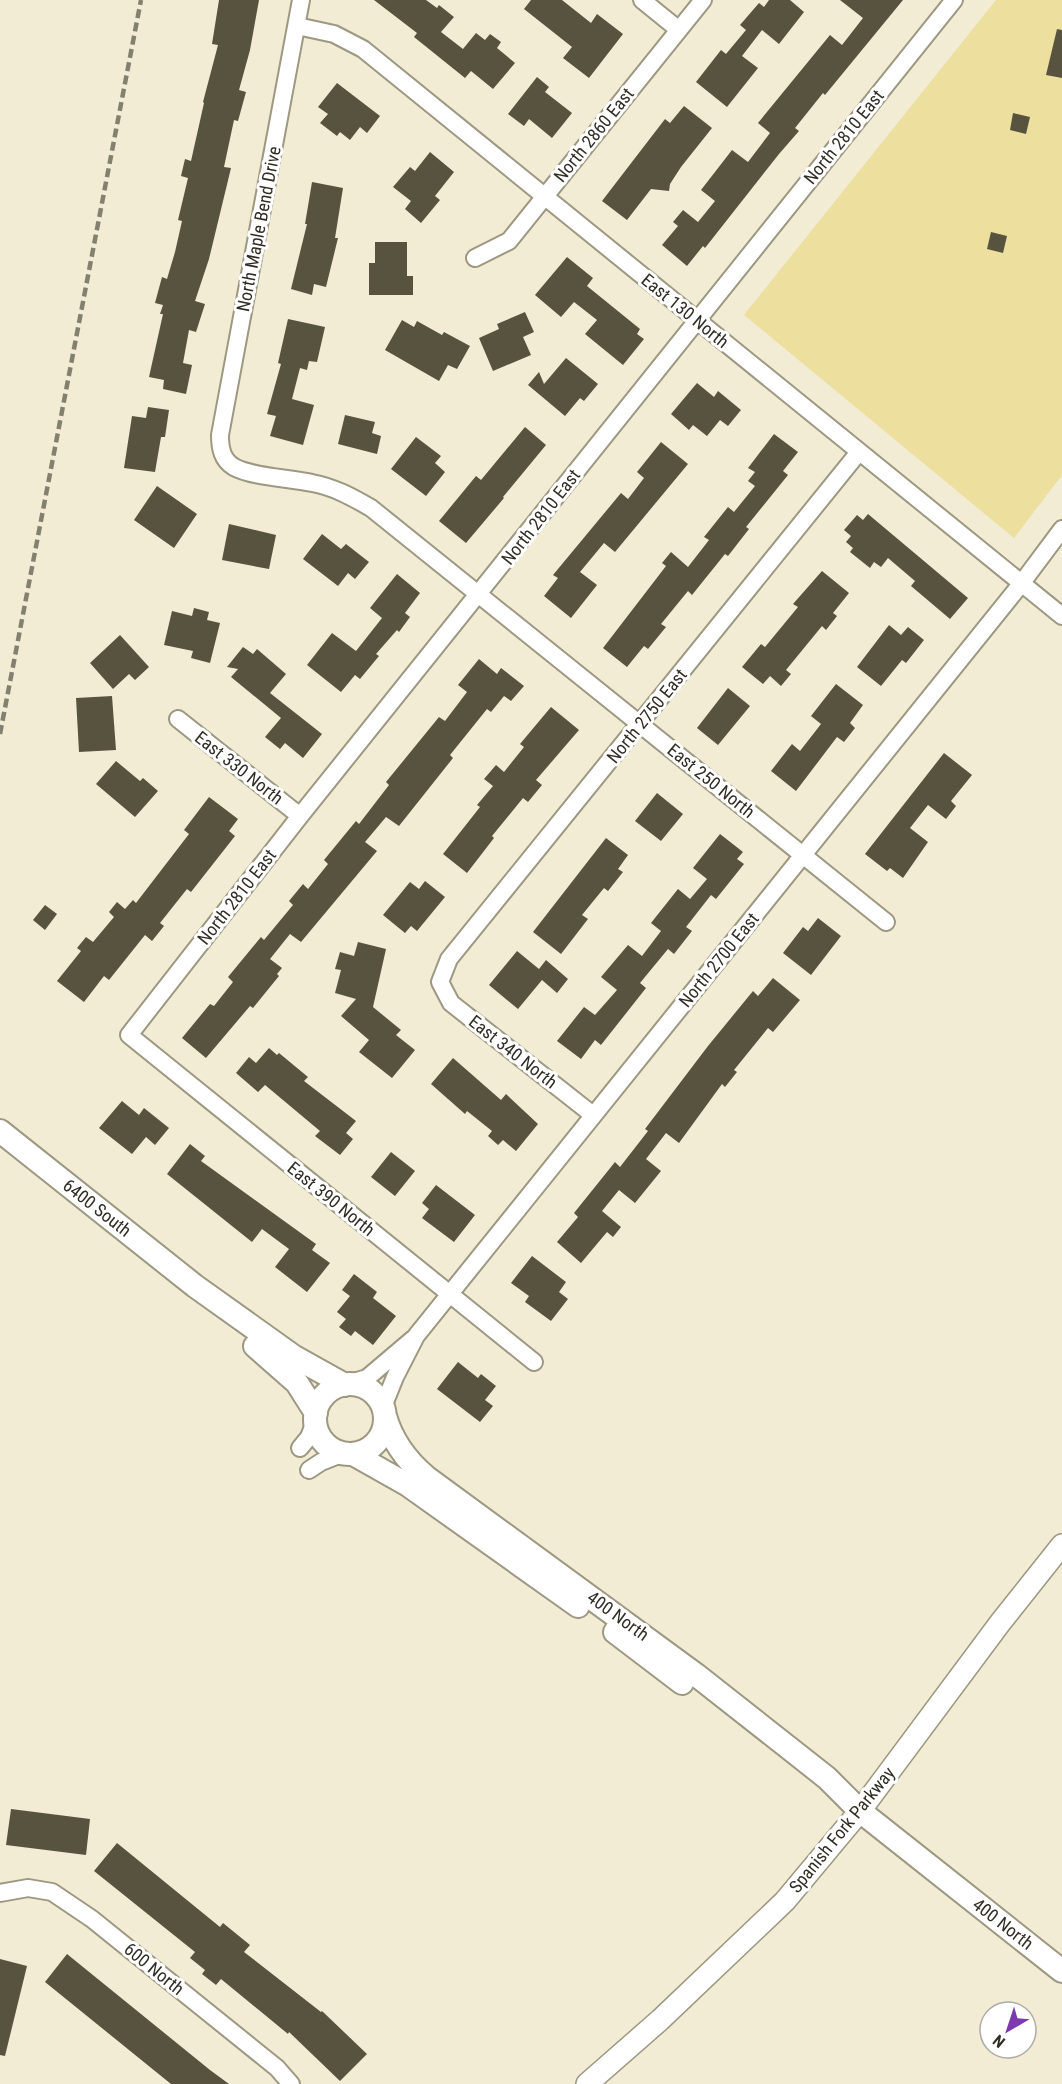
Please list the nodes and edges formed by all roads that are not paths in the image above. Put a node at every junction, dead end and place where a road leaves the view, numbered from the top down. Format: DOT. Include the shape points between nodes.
graph roads {
  1 [pos="301,0"];
  2 [pos="642,0"];
  3 [pos="703,0"];
  4 [pos="954,0"];
  5 [pos="297,26"];
  6 [pos="679,30"];
  7 [pos="544,197"];
  8 [pos="475,258"];
  9 [pos="697,321"];
  10 [pos="859,452"];
  11 [pos="224,458"];
  12 [pos="1062,529"];
  13 [pos="1021,584"];
  14 [pos="478,596"];
  15 [pos="1062,616"];
  16 [pos="178,719"];
  17 [pos="641,724"];
  18 [pos="300,816"];
  19 [pos="803,855"];
  20 [pos="886,922"];
  21 [pos="440,982"];
  22 [pos="129,1035"];
  23 [pos="593,1115"];
  24 [pos="0,1131"];
  25 [pos="195,1286"];
  26 [pos="449,1294"];
  27 [pos="416,1336"];
  28 [pos="534,1362"];
  29 [pos="346,1384"];
  30 [pos="384,1412"];
  31 [pos="316,1417"];
  32 [pos="300,1448"];
  33 [pos="349,1454"];
  34 [pos="309,1470"];
  35 [pos="1062,1545"];
  36 [pos="860,1810"];
  37 [pos="0,1893"];
  38 [pos="1062,1971"];
  39 [pos="291,2084"];
  40 [pos="587,2084"];
  1 -- 5 [label="street, North Maple Bend Drive"];
  2 -- 6 [label="street"];
  3 -- 6 [label="street, North 2860 East"];
  4 -- 9 [label="street, North 2810 East"];
  5 -- 7 [label="street, East 130 North" via="334,34 363,49"];
  5 -- 11 [label="street, North Maple Bend Drive" via="220,435"];
  6 -- 7 [label="street, North 2860 East"];
  7 -- 8 [label="street, North 2860 East" via="508,241"];
  7 -- 9 [label="street, East 130 North"];
  9 -- 10 [label="street, East 130 North"];
  9 -- 14 [label="street, North 2810 East"];
  10 -- 13 [label="street, East 130 North"];
  10 -- 17 [label="street, North 2750 East"];
  11 -- 14 [label="street, East 250 North" via="246,471 344,492 371,508"];
  12 -- 13 [label="street, North 2700 East"];
  13 -- 15 [label="street, East 130 North"];
  13 -- 19 [label="street, North 2700 East"];
  14 -- 17 [label="street, East 250 North"];
  14 -- 18 [label="street, North 2810 East"];
  16 -- 18 [label="street, East 330 North"];
  17 -- 19 [label="street, East 250 North"];
  17 -- 21 [label="street, North 2750 East" via="449,959"];
  18 -- 22 [label="street, North 2810 East"];
  19 -- 20 [label="street, East 250 North"];
  19 -- 23 [label="street, North 2700 East"];
  21 -- 23 [label="street, East 340 North" via="451,1003"];
  22 -- 26 [label="street, East 390 North"];
  23 -- 26 [label="street, North 2700 East"];
  24 -- 25 [label="main road, 6400 South"];
  25 -- 29 [label="main road, 6400 South" via="293,1356"];
  25 -- 31 [label="main road, 6400 South" via="236,1329 293,1377 308,1397"];
  26 -- 27 [label="street, North 2700 East"];
  26 -- 28 [label="street, East 390 North"];
  27 -- 29 [label="street, North 2700 East" via="367,1378"];
  27 -- 30 [label="street, North 2700 East" via="395,1377"];
  29 -- 30 [label="main road" via="372,1392"];
  29 -- 31 [label="main road" via="323,1397"];
  30 -- 33 [label="main road" via="377,1442 362,1452"];
  30 -- 36 [label="main road, 400 North" via="398,1448 426,1477 656,1643 827,1778"];
  31 -- 32 [label="street"];
  31 -- 33 [label="main road" via="328,1446"];
  33 -- 34 [label="street" via="332,1457"];
  33 -- 36 [label="main road, 400 North" via="408,1485 614,1631 820,1792"];
  35 -- 36 [label="street, Spanish Fork Parkway"];
  36 -- 38 [label="main road, 400 North"];
  36 -- 40 [label="street, Spanish Fork Parkway" via="785,1900"];
  37 -- 39 [label="street, 600 North" via="28,1888 52,1892 92,1919 278,2068"];
}
